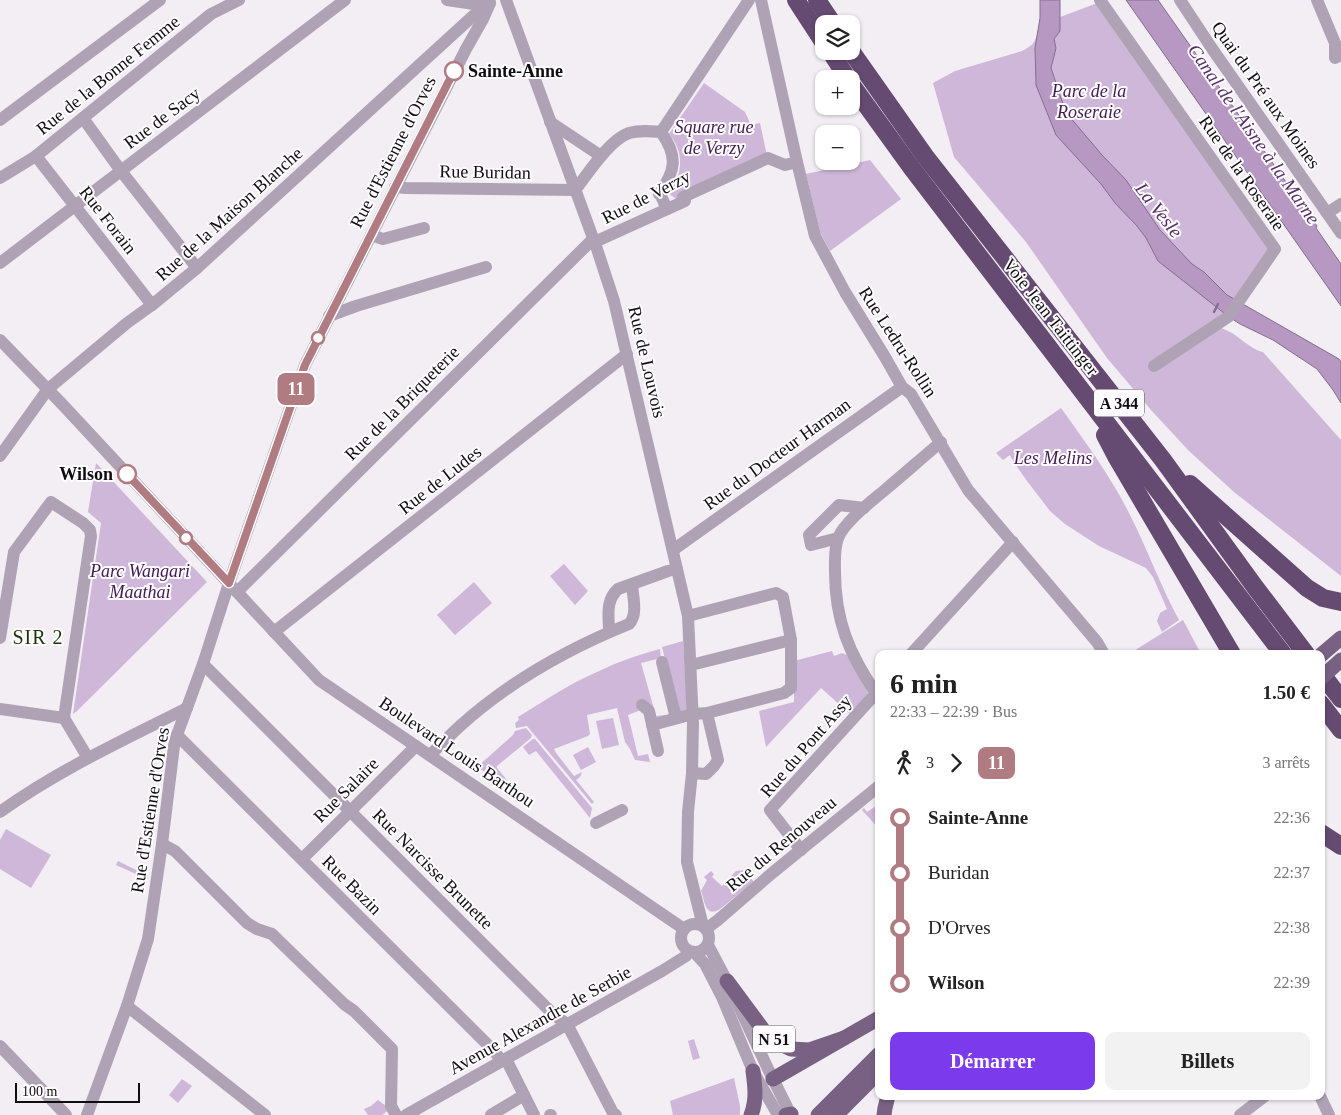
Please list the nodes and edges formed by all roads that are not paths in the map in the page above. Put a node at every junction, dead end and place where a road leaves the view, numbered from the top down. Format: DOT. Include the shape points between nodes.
graph roads {
  1 [pos="160,0"];
  2 [pos="239,0"];
  3 [pos="345,0"];
  4 [pos="447,0"];
  5 [pos="506,0"];
  6 [pos="749,0"];
  7 [pos="760,0"];
  8 [pos="796,0"];
  9 [pos="817,0"];
  10 [pos="1100,0"];
  11 [pos="1180,0"];
  12 [pos="1317,0"];
  13 [pos="492,1"];
  14 [pos="827,15"];
  15 [pos="815,28"];
  16 [pos="450,37"];
  17 [pos="466,49"];
  18 [pos="1341,55"];
  19 [pos="857,60"];
  20 [pos="860,96"];
  21 [pos="83,118"];
  22 [pos="0,120"];
  23 [pos="550,122"];
  24 [pos="660,132"];
  25 [pos="36,156"];
  26 [pos="602,156"];
  27 [pos="797,162"];
  28 [pos="122,171"];
  29 [pos="0,178"];
  30 [pos="395,186"];
  31 [pos="575,190"];
  32 [pos="1341,204"];
  33 [pos="75,207"];
  34 [pos="667,209"];
  35 [pos="1327,213"];
  36 [pos="424,228"];
  37 [pos="1341,233"];
  38 [pos="371,235"];
  39 [pos="594,242"];
  40 [pos="0,263"];
  41 [pos="486,267"];
  42 [pos="197,268"];
  43 [pos="342,291"];
  44 [pos="152,306"];
  45 [pos="356,306"];
  46 [pos="330,316"];
  47 [pos="0,340"];
  48 [pos="627,354"];
  49 [pos="1154,366"];
  50 [pos="902,387"];
  51 [pos="48,389"];
  52 [pos="1082,390"];
  53 [pos="941,442"];
  54 [pos="0,456"];
  55 [pos="1163,460"];
  56 [pos="864,508"];
  57 [pos="838,538"];
  58 [pos="1013,542"];
  59 [pos="673,550"];
  60 [pos="677,570"];
  61 [pos="5,578"];
  62 [pos="632,585"];
  63 [pos="233,588"];
  64 [pos="1341,602"];
  65 [pos="688,616"];
  66 [pos="274,632"];
  67 [pos="609,632"];
  68 [pos="0,638"];
  69 [pos="791,640"];
  70 [pos="1097,642"];
  71 [pos="915,650"];
  72 [pos="1092,650"];
  73 [pos="1102,650"];
  74 [pos="1230,650"];
  75 [pos="1280,650"];
  76 [pos="1303,650"];
  77 [pos="1341,660"];
  78 [pos="662,662"];
  79 [pos="203,664"];
  80 [pos="691,665"];
  81 [pos="1325,674"];
  82 [pos="1325,678"];
  83 [pos="875,688"];
  84 [pos="875,693"];
  85 [pos="1340,698"];
  86 [pos="642,705"];
  87 [pos="187,708"];
  88 [pos="0,709"];
  89 [pos="1325,709"];
  90 [pos="707,713"];
  91 [pos="693,714"];
  92 [pos="64,718"];
  93 [pos="676,718"];
  94 [pos="652,725"];
  95 [pos="1341,730"];
  96 [pos="177,735"];
  97 [pos="416,746"];
  98 [pos="658,750"];
  99 [pos="430,755"];
  100 [pos="88,758"];
  101 [pos="692,773"];
  102 [pos="875,789"];
  103 [pos="622,810"];
  104 [pos="350,811"];
  105 [pos="0,812"];
  106 [pos="596,824"];
  107 [pos="1325,836"];
  108 [pos="162,844"];
  109 [pos="1341,846"];
  110 [pos="801,850"];
  111 [pos="302,859"];
  112 [pos="696,927"];
  113 [pos="708,944"];
  114 [pos="691,952"];
  115 [pos="727,981"];
  116 [pos="127,1006"];
  117 [pos="875,1020"];
  118 [pos="567,1024"];
  119 [pos="844,1038"];
  120 [pos="0,1046"];
  121 [pos="875,1058"];
  122 [pos="504,1060"];
  123 [pos="753,1071"];
  124 [pos="875,1076"];
  125 [pos="773,1079"];
  126 [pos="524,1096"];
  127 [pos="769,1098"];
  128 [pos="887,1100"];
  129 [pos="1260,1100"];
  130 [pos="1322,1100"];
  131 [pos="66,1115"];
  132 [pos="87,1115"];
  133 [pos="265,1115"];
  134 [pos="396,1115"];
  135 [pos="406,1115"];
  136 [pos="491,1115"];
  137 [pos="534,1115"];
  138 [pos="616,1115"];
  139 [pos="751,1115"];
  140 [pos="778,1115"];
  141 [pos="786,1115"];
  142 [pos="791,1115"];
  143 [pos="818,1115"];
  144 [pos="836,1115"];
  145 [pos="884,1115"];
  146 [pos="1240,1115"];
  147 [pos="1330,1115"];
  1 -- 22 [label="street"];
  2 -- 21 [label="street, Rue de la Bonne Femme" via="211,14"];
  3 -- 28 [label="street, Rue de Sacy"];
  4 -- 13 [label="street" via="474,4"];
  5 -- 23 [label="street, Rue de Louvois"];
  6 -- 24 [label="street"];
  7 -- 27 [label="street, Rue Ledru-Rollin"];
  8 -- 15 [label="highway"];
  9 -- 14 [label="highway"];
  10 -- 49 [label="street, Rue de la Roseraie" via="1275,249 1228,317"];
  11 -- 35 [label="street, Quai du Pré aux Moines"];
  12 -- 18 [label="street" via="1335,43 1335,58"];
  13 -- 16 [label="street, Rue de la Maison Blanche"];
  13 -- 17 [label="street, Rue d'Estienne d'Orves"];
  16 -- 17 [label="street"];
  16 -- 42 [label="street, Rue de la Maison Blanche"];
  17 -- 30 [label="street, Rue d'Estienne d'Orves"];
  19 -- 55 [label="highway, Voie Jean Taittinger / A 344" via="926,156"];
  20 -- 52 [label="highway, Voie Jean Taittinger / A 344"];
  21 -- 25 [label="street, Rue de la Bonne Femme"];
  21 -- 28 [label="street"];
  23 -- 26 [label="street"];
  23 -- 31 [label="street, Rue de Louvois"];
  24 -- 26 [label="street" via="628,133"];
  24 -- 34 [label="street" via="673,156 671,176 659,194"];
  25 -- 29 [label="street, Rue de la Bonne Femme"];
  25 -- 33 [label="street, Rue Forain"];
  26 -- 31 [label="street"];
  27 -- 34 [label="street, Rue de Verzy" via="785,166 768,158 683,198 685,201"];
  27 -- 50 [label="street, Rue Ledru-Rollin" via="815,236"];
  28 -- 33 [label="street, Rue de Sacy"];
  28 -- 42 [label="street"];
  30 -- 31 [label="street, Rue Buridan"];
  30 -- 38 [label="street, Rue d'Estienne d'Orves"];
  31 -- 39 [label="street, Rue de Louvois"];
  32 -- 35 [label="street"];
  33 -- 40 [label="street, Rue de Sacy"];
  33 -- 44 [label="street, Rue Forain"];
  34 -- 39 [label="street, Rue de Verzy"];
  35 -- 37 [label="street, Quai du Pré aux Moines"];
  36 -- 38 [label="street" via="383,239"];
  38 -- 43 [label="street, Rue d'Estienne d'Orves"];
  39 -- 48 [label="street, Rue de Louvois" via="614,301"];
  39 -- 63 [label="street, Rue de la Briqueterie"];
  41 -- 45 [label="street"];
  42 -- 44 [label="street, Rue de la Maison Blanche"];
  43 -- 45 [label="street"];
  43 -- 46 [label="street, Rue d'Estienne d'Orves"];
  44 -- 51 [label="street, Rue de la Maison Blanche"];
  45 -- 46 [label="street"];
  46 -- 63 [label="street, Rue d'Estienne d'Orves" via="305,365"];
  47 -- 51 [label="street, Boulevard Louis Barthou"];
  48 -- 59 [label="street, Rue de Louvois"];
  48 -- 66 [label="street, Rue de Ludes"];
  50 -- 53 [label="street, Rue Ledru-Rollin" via="911,394"];
  50 -- 59 [label="street, Rue du Docteur Harman"];
  51 -- 54 [label="street, Rue de la Maison Blanche"];
  51 -- 63 [label="street, Boulevard Louis Barthou"];
  52 -- 74 [label="highway" via="1117,458"];
  52 -- 75 [label="highway, Voie Jean Taittinger / A 344"];
  53 -- 56 [label="street"];
  53 -- 58 [label="street, Rue Ledru-Rollin" via="968,490"];
  55 -- 64 [label="highway" via="1307,588 1323,598"];
  55 -- 76 [label="highway, Voie Jean Taittinger / A 344"];
  56 -- 57 [label="street"];
  56 -- 57 [label="street" via="839,505 809,536 811,544"];
  57 -- 83 [label="street" via="835,587 838,612 847,642 862,672"];
  58 -- 70 [label="street, Rue Ledru-Rollin"];
  58 -- 71 [label="street"];
  59 -- 60 [label="street, Rue de Louvois"];
  60 -- 62 [label="street"];
  60 -- 65 [label="street, Rue de Louvois"];
  61 -- 68 [label="street"];
  61 -- 92 [label="street" via="14,552 51,502 90,530"];
  62 -- 67 [label="street" via="618,589 613,595 609,604"];
  62 -- 67 [label="street" via="633,620"];
  63 -- 66 [label="street, Boulevard Louis Barthou"];
  63 -- 79 [label="street, Rue d'Estienne d'Orves"];
  65 -- 69 [label="street" via="776,593 783,597"];
  65 -- 80 [label="street, Rue de Louvois"];
  66 -- 97 [label="street, Boulevard Louis Barthou" via="319,680"];
  67 -- 99 [label="street" via="531,672 460,726"];
  69 -- 80 [label="street"];
  69 -- 90 [label="street" via="791,688 784,693"];
  70 -- 72 [label="street"];
  70 -- 73 [label="street, Rue Ledru-Rollin"];
  77 -- 81 [label="main road, bridge"];
  78 -- 93 [label="street"];
  79 -- 87 [label="street, Rue d'Estienne d'Orves"];
  79 -- 104 [label="street, Rue Narcisse Brunette"];
  80 -- 91 [label="street, Rue de Louvois"];
  82 -- 85 [label="highway"];
  84 -- 110 [label="street, Rue du Pont Assy" via="770,810"];
  86 -- 94 [label="street" via="649,711"];
  87 -- 96 [label="street, Rue d'Estienne d'Orves"];
  87 -- 100 [label="street"];
  88 -- 92 [label="street"];
  89 -- 95 [label="highway"];
  90 -- 91 [label="street"];
  90 -- 101 [label="street" via="718,760 706,774"];
  91 -- 93 [label="street"];
  91 -- 101 [label="street, Rue de Louvois"];
  92 -- 100 [label="street"];
  93 -- 94 [label="street"];
  94 -- 98 [label="street"];
  96 -- 108 [label="street, Rue d'Estienne d'Orves"];
  96 -- 111 [label="street, Rue Bazin"];
  97 -- 99 [label="street, Boulevard Louis Barthou"];
  97 -- 104 [label="street, Rue Salaire"];
  99 -- 112 [label="street, Boulevard Louis Barthou"];
  100 -- 105 [label="street"];
  101 -- 112 [label="street, Rue de Louvois" via="687,862 696,897"];
  102 -- 110 [label="street, Rue du Renouveau"];
  103 -- 106 [label="street"];
  104 -- 111 [label="street, Rue Salaire"];
  104 -- 118 [label="street, Rue Narcisse Brunette" via="554,1015"];
  107 -- 109 [label="highway"];
  108 -- 116 [label="street, Rue d'Estienne d'Orves" via="148,938"];
  108 -- 134 [label="street" via="175,851 248,923 272,934 342,1010 354,1011 392,1049 391,1106"];
  110 -- 112 [label="street, Rue du Renouveau" via="718,920"];
  111 -- 122 [label="street, Rue Bazin"];
  112 -- 113 [label="street" via="709,936"];
  112 -- 114 [label="street" via="681,935 683,946"];
  113 -- 114 [label="street" via="702,950"];
  113 -- 115 [label="street"];
  114 -- 118 [label="street, Avenue Alexandre de Serbie"];
  114 -- 123 [label="street" via="705,964"];
  115 -- 119 [label="main road, N 51" via="764,1031 778,1043 791,1049 809,1050"];
  115 -- 125 [label="street"];
  116 -- 132 [label="street, Rue d'Estienne d'Orves"];
  116 -- 133 [label="street"];
  117 -- 119 [label="main road, N 51"];
  118 -- 122 [label="street, Avenue Alexandre de Serbie"];
  118 -- 138 [label="street, Rue Narcisse Brunette"];
  119 -- 125 [label="main road, N 51"];
  120 -- 131 [label="street"];
  121 -- 143 [label="main road"];
  122 -- 126 [label="street, Rue Bazin"];
  122 -- 135 [label="street, Avenue Alexandre de Serbie"];
  123 -- 127 [label="street"];
  123 -- 139 [label="main road, N 51" via="756,1091"];
  124 -- 144 [label="main road"];
  125 -- 127 [label="street"];
  125 -- 142 [label="street"];
  126 -- 136 [label="street"];
  126 -- 137 [label="street, Rue Bazin"];
  127 -- 140 [label="street"];
  128 -- 145 [label="main road"];
  129 -- 146 [label="street"];
  130 -- 147 [label="street"];
  141 -- 142 [label="main road"];
}
